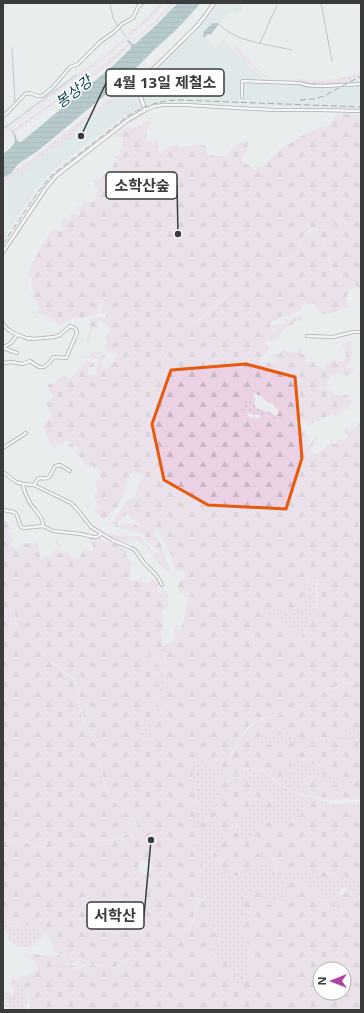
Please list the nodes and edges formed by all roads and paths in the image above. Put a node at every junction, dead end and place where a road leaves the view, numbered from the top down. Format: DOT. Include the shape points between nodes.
graph roads {
  1 [pos="142,3"];
  2 [pos="214,3"];
  3 [pos="361,84"];
  4 [pos="242,97"];
  5 [pos="145,110"];
  6 [pos="361,111"];
  7 [pos="3,116"];
  8 [pos="3,252"];
  9 [pos="3,323"];
  10 [pos="361,332"];
  11 [pos="17,335"];
  12 [pos="307,336"];
  13 [pos="3,347"];
  14 [pos="17,353"];
  15 [pos="3,362"];
  16 [pos="26,434"];
  17 [pos="3,448"];
  18 [pos="70,471"];
  19 [pos="3,472"];
  20 [pos="23,484"];
  21 [pos="34,486"];
  22 [pos="3,510"];
  23 [pos="43,526"];
  24 [pos="101,534"];
  25 [pos="162,585"];
  1 -- 7 [label="street" via="133,18 100,42 78,64 71,66 54,87 42,96 26,93"];
  2 -- 5 [label="main road" via="197,26 139,83 138,89"];
  3 -- 4 [label="street" via="306,86 300,83 243,81"];
  5 -- 6 [label="street" via="155,106 186,105"];
  5 -- 8 [label="main road" via="128,120 56,176"];
  9 -- 11 [label="street"];
  10 -- 12 [label="street" via="333,337"];
  11 -- 13 [label="street" via="12,342"];
  11 -- 15 [label="street" via="32,339 54,338 70,326 77,331 66,358 54,356 44,367 30,361 23,364"];
  13 -- 14 [label="street"];
  16 -- 17 [label="street"];
  18 -- 21 [label="street" via="60,465 55,466 49,477 39,478"];
  19 -- 20 [label="street" via="12,480"];
  20 -- 21 [label="street"];
  20 -- 23 [label="street" via="31,506 42,518"];
  21 -- 24 [label="street" via="71,503 91,527"];
  22 -- 23 [label="street" via="14,511 21,527"];
  23 -- 24 [label="street" via="93,537"];
  24 -- 25 [label="street" via="135,550"];
}
